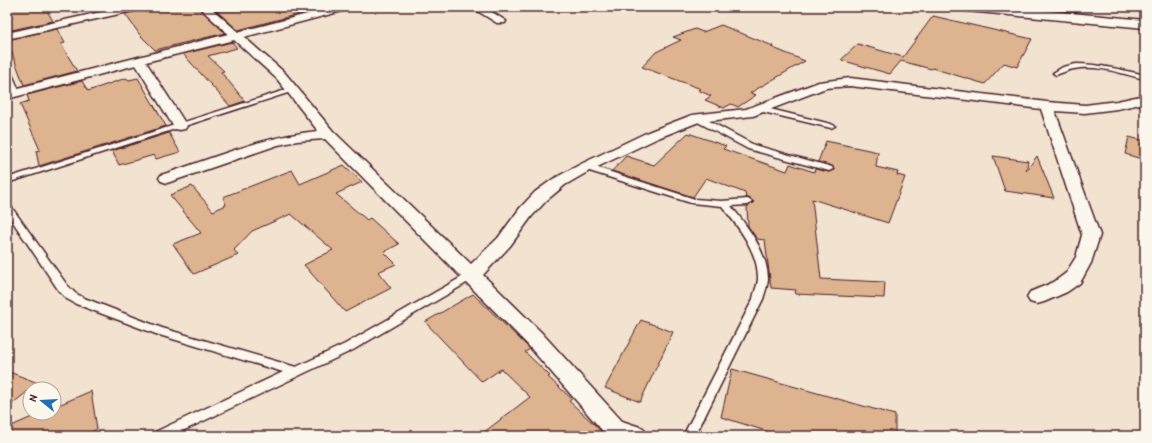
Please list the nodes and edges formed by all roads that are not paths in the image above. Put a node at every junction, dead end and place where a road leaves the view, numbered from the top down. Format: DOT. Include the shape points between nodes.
graph roads {
  1 [pos="137,7"];
  2 [pos="204,7"];
  3 [pos="346,7"];
  4 [pos="476,7"];
  5 [pos="967,7"];
  6 [pos="501,21"];
  7 [pos="1145,24"];
  8 [pos="237,35"];
  9 [pos="7,36"];
  10 [pos="139,60"];
  11 [pos="1056,73"];
  12 [pos="7,75"];
  13 [pos="1145,77"];
  14 [pos="292,90"];
  15 [pos="10,94"];
  16 [pos="1145,100"];
  17 [pos="1047,106"];
  18 [pos="762,109"];
  19 [pos="697,118"];
  20 [pos="180,126"];
  21 [pos="831,126"];
  22 [pos="328,134"];
  23 [pos="586,167"];
  24 [pos="829,169"];
  25 [pos="167,178"];
  26 [pos="7,181"];
  27 [pos="748,202"];
  28 [pos="724,204"];
  29 [pos="7,207"];
  30 [pos="472,276"];
  31 [pos="1037,297"];
  32 [pos="298,372"];
  33 [pos="159,436"];
  34 [pos="635,436"];
  35 [pos="689,436"];
  1 -- 9 [label="street"];
  2 -- 8 [label="street"];
  3 -- 8 [label="street"];
  4 -- 6 [label="street"];
  5 -- 7 [label="highway"];
  8 -- 10 [label="street"];
  8 -- 14 [label="street" via="281,76"];
  10 -- 15 [label="street"];
  10 -- 20 [label="street"];
  11 -- 13 [label="lane" via="1079,65"];
  12 -- 15 [label="street"];
  14 -- 20 [label="lane"];
  14 -- 22 [label="street"];
  16 -- 17 [label="street" via="1085,109"];
  17 -- 18 [label="street" via="850,82 823,86"];
  17 -- 31 [label="street" via="1091,235 1086,254 1073,278"];
  18 -- 19 [label="street" via="748,113"];
  18 -- 21 [label="lane"];
  19 -- 23 [label="street" via="653,135"];
  19 -- 24 [label="lane" via="751,147"];
  20 -- 26 [label="lane"];
  22 -- 25 [label="street" via="297,136 274,142"];
  22 -- 30 [label="street"];
  23 -- 28 [label="lane" via="694,201"];
  23 -- 30 [label="street" via="541,196 504,242"];
  27 -- 28 [label="lane"];
  28 -- 35 [label="lane" via="742,226 759,255 763,279 758,299"];
  29 -- 32 [label="lane" via="71,296 160,331"];
  30 -- 32 [label="lane" via="381,330"];
  30 -- 34 [label="street" via="534,338 614,428"];
  32 -- 33 [label="lane"];
}
